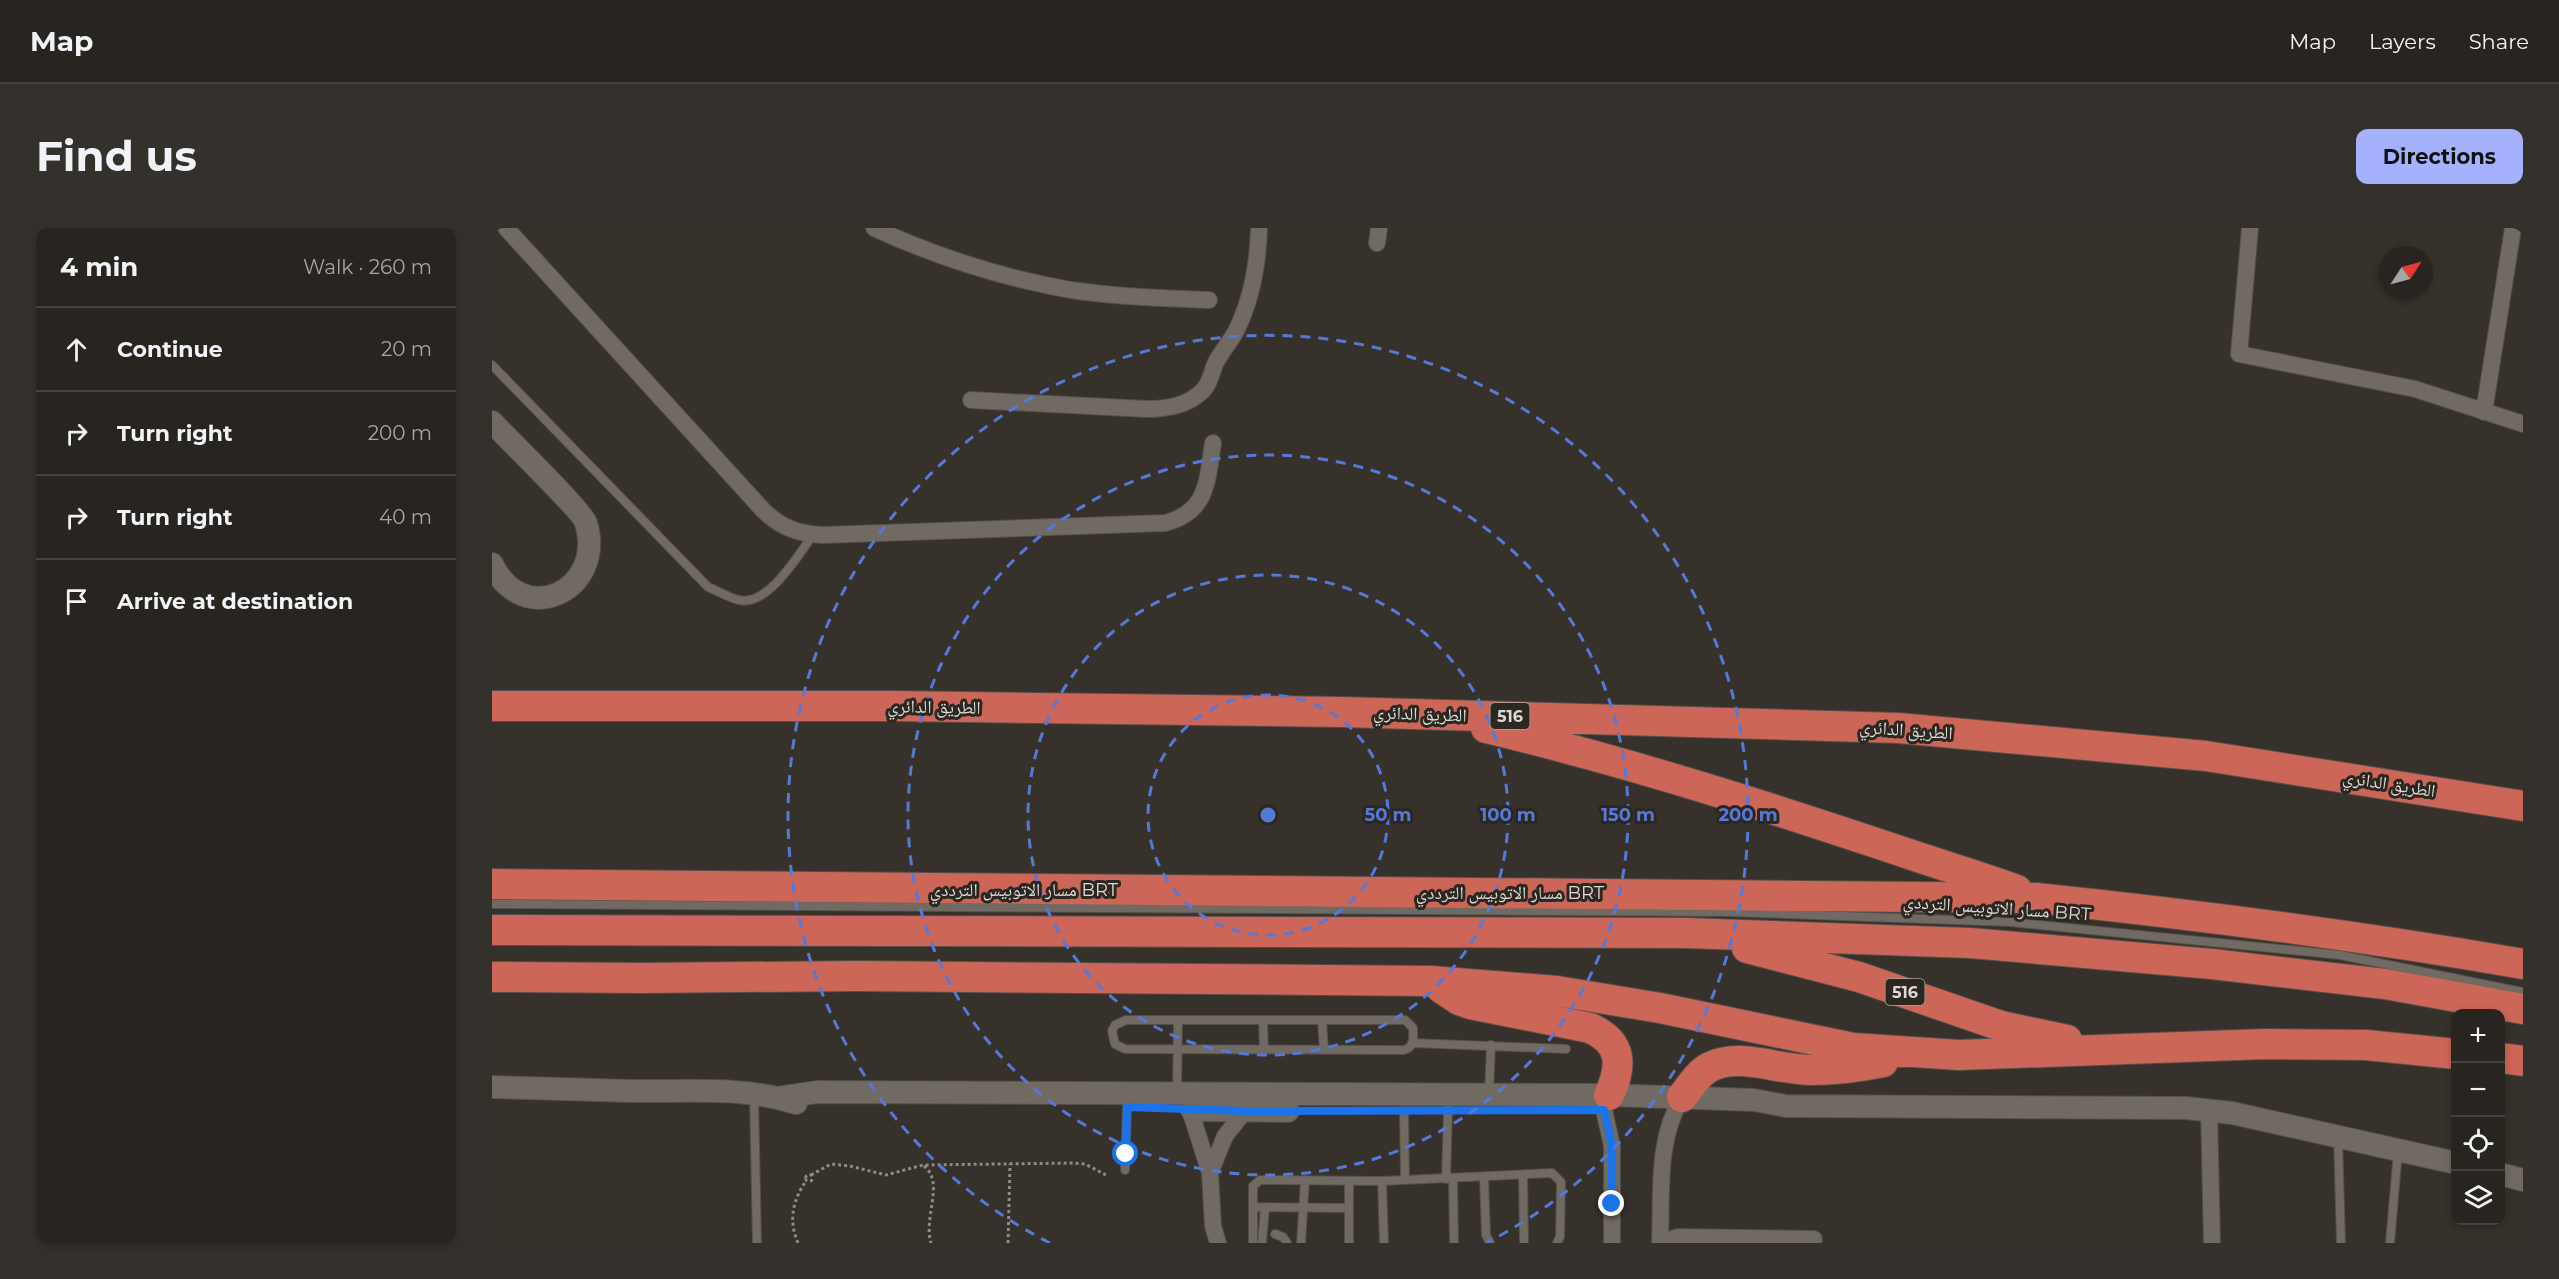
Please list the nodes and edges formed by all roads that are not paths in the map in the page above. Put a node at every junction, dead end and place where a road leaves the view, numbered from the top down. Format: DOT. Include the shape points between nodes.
graph roads {
  1 [pos="506,228"];
  2 [pos="874,228"];
  3 [pos="1259,228"];
  4 [pos="2250,228"];
  5 [pos="2513,228"];
  6 [pos="1209,300"];
  7 [pos="492,365"];
  8 [pos="971,400"];
  9 [pos="2484,412"];
  10 [pos="492,423"];
  11 [pos="2523,424"];
  12 [pos="1213,443"];
  13 [pos="813,535"];
  14 [pos="492,564"];
  15 [pos="492,706"];
  16 [pos="1428,714"];
  17 [pos="2523,806"];
  18 [pos="492,884"];
  19 [pos="2036,898"];
  20 [pos="492,904"];
  21 [pos="492,930"];
  22 [pos="1686,933"];
  23 [pos="2523,964"];
  24 [pos="492,977"];
  25 [pos="1431,981"];
  26 [pos="2523,992"];
  27 [pos="2523,1009"];
  28 [pos="1178,1020"];
  29 [pos="1263,1020"];
  30 [pos="1322,1020"];
  31 [pos="1413,1042"];
  32 [pos="1491,1046"];
  33 [pos="1566,1048"];
  34 [pos="1178,1050"];
  35 [pos="1264,1050"];
  36 [pos="1324,1050"];
  37 [pos="2123,1050"];
  38 [pos="1919,1054"];
  39 [pos="2451,1054"];
  40 [pos="2505,1059"];
  41 [pos="2523,1061"];
  42 [pos="492,1087"];
  43 [pos="753,1094"];
  44 [pos="1489,1096"];
  45 [pos="783,1097"];
  46 [pos="1183,1103"];
  47 [pos="1246,1103"];
  48 [pos="1607,1103"];
  49 [pos="1679,1103"];
  50 [pos="1127,1107"];
  51 [pos="1448,1110"];
  52 [pos="2209,1110"];
  53 [pos="1404,1111"];
  54 [pos="2338,1137"];
  55 [pos="2398,1150"];
  56 [pos="2451,1162"];
  57 [pos="1125,1170"];
  58 [pos="1210,1173"];
  59 [pos="1523,1175"];
  60 [pos="2505,1175"];
  61 [pos="1485,1177"];
  62 [pos="1449,1179"];
  63 [pos="1305,1180"];
  64 [pos="1405,1180"];
  65 [pos="2523,1180"];
  66 [pos="1349,1181"];
  67 [pos="1382,1181"];
  68 [pos="1253,1207"];
  69 [pos="1265,1207"];
  70 [pos="1303,1208"];
  71 [pos="1349,1208"];
  72 [pos="1275,1234"];
  73 [pos="1814,1239"];
  74 [pos="757,1243"];
  75 [pos="1218,1243"];
  76 [pos="1253,1243"];
  77 [pos="1262,1243"];
  78 [pos="1287,1243"];
  79 [pos="1301,1243"];
  80 [pos="1349,1243"];
  81 [pos="1384,1243"];
  82 [pos="1454,1243"];
  83 [pos="1490,1243"];
  84 [pos="1524,1243"];
  85 [pos="1557,1243"];
  86 [pos="1612,1243"];
  87 [pos="1660,1243"];
  88 [pos="2212,1243"];
  89 [pos="2341,1243"];
  90 [pos="2390,1243"];
  1 -- 13 [label="street" via="763,510 786,528"];
  2 -- 6 [label="street" via="955,260 1033,282 1112,295"];
  3 -- 8 [label="street" via="1253,283 1244,314 1199,395 1168,408 1147,409"];
  4 -- 9 [label="street" via="2239,354 2392,383"];
  5 -- 9 [label="street"];
  7 -- 13 [label="lane" via="708,587 740,601 760,598 785,573"];
  9 -- 11 [label="street"];
  10 -- 14 [label="street" via="586,520 588,544 585,566 574,584 557,595 539,598 520,593 505,582"];
  12 -- 13 [label="street" via="1206,485 1198,504 1183,517 1165,523"];
  15 -- 16 [label="highway, الطريق الدائري / 516" via="894,706"];
  16 -- 17 [label="highway, الطريق الدائري / 516" via="1898,728 2206,756"];
  16 -- 19 [label="highway, 516" via="1675,779 1857,835"];
  18 -- 19 [label="highway, 516"];
  19 -- 23 [label="highway, 516" via="2389,941"];
  20 -- 26 [label="lane, مسار الاتوبيس الترددي BRT" via="1716,912 2010,922 2340,955"];
  21 -- 22 [label="highway, 516"];
  22 -- 27 [label="highway, 516" via="1970,943 2201,963 2385,984"];
  22 -- 37 [label="highway, 516" via="1858,976 2001,1026"];
  24 -- 25 [label="highway, 516"];
  25 -- 38 [label="highway, 516" via="1557,991 1853,1048"];
  25 -- 48 [label="highway" via="1470,1004 1590,1028 1605,1035 1618,1057 1616,1081"];
  28 -- 29 [label="lane"];
  28 -- 34 [label="lane"];
  28 -- 34 [label="lane" via="1126,1020 1114,1025 1112,1039 1120,1048"];
  29 -- 30 [label="lane"];
  29 -- 35 [label="lane"];
  30 -- 31 [label="lane" via="1405,1020 1412,1024"];
  30 -- 36 [label="lane"];
  31 -- 32 [label="lane"];
  31 -- 36 [label="lane" via="1412,1047 1404,1050"];
  32 -- 33 [label="lane"];
  32 -- 44 [label="lane"];
  34 -- 35 [label="lane"];
  34 -- 46 [label="lane"];
  35 -- 36 [label="lane"];
  37 -- 38 [label="highway, 516"];
  37 -- 39 [label="highway, 516" via="2266,1044 2344,1045"];
  38 -- 49 [label="highway" via="1864,1066 1816,1070 1720,1063 1698,1076"];
  40 -- 41 [label="highway"];
  42 -- 43 [label="street"];
  43 -- 45 [label="street"];
  43 -- 74 [label="lane"];
  44 -- 47 [label="street"];
  44 -- 48 [label="street"];
  45 -- 46 [label="street" via="817,1092"];
  45 -- 50 [label="street" via="815,1106"];
  46 -- 47 [label="street"];
  46 -- 50 [label="street"];
  46 -- 58 [label="street"];
  47 -- 53 [label="street"];
  47 -- 58 [label="street" via="1225,1136"];
  48 -- 49 [label="street"];
  48 -- 51 [label="street"];
  48 -- 86 [label="street" via="1612,1157"];
  49 -- 52 [label="street" via="1762,1100 1786,1106"];
  49 -- 87 [label="street" via="1664,1147"];
  50 -- 57 [label="lane"];
  51 -- 53 [label="street"];
  51 -- 62 [label="lane"];
  52 -- 54 [label="street"];
  52 -- 88 [label="street"];
  53 -- 64 [label="lane"];
  54 -- 55 [label="street"];
  54 -- 89 [label="lane"];
  55 -- 56 [label="street"];
  55 -- 90 [label="lane"];
  58 -- 75 [label="street" via="1213,1226"];
  59 -- 61 [label="lane"];
  59 -- 84 [label="lane"];
  59 -- 85 [label="lane" via="1552,1173 1559,1178"];
  60 -- 65 [label="street"];
  61 -- 62 [label="lane"];
  61 -- 83 [label="lane" via="1486,1235"];
  62 -- 64 [label="lane"];
  62 -- 82 [label="lane"];
  63 -- 66 [label="lane"];
  63 -- 68 [label="lane" via="1257,1181 1253,1186"];
  63 -- 70 [label="lane"];
  64 -- 67 [label="lane"];
  66 -- 67 [label="lane"];
  66 -- 71 [label="lane"];
  67 -- 81 [label="lane"];
  68 -- 69 [label="lane"];
  68 -- 76 [label="lane"];
  69 -- 70 [label="lane"];
  69 -- 77 [label="lane"];
  70 -- 71 [label="lane"];
  70 -- 79 [label="lane"];
  71 -- 80 [label="lane"];
  72 -- 78 [label="lane"];
  73 -- 87 [label="street" via="1678,1237"];
}
